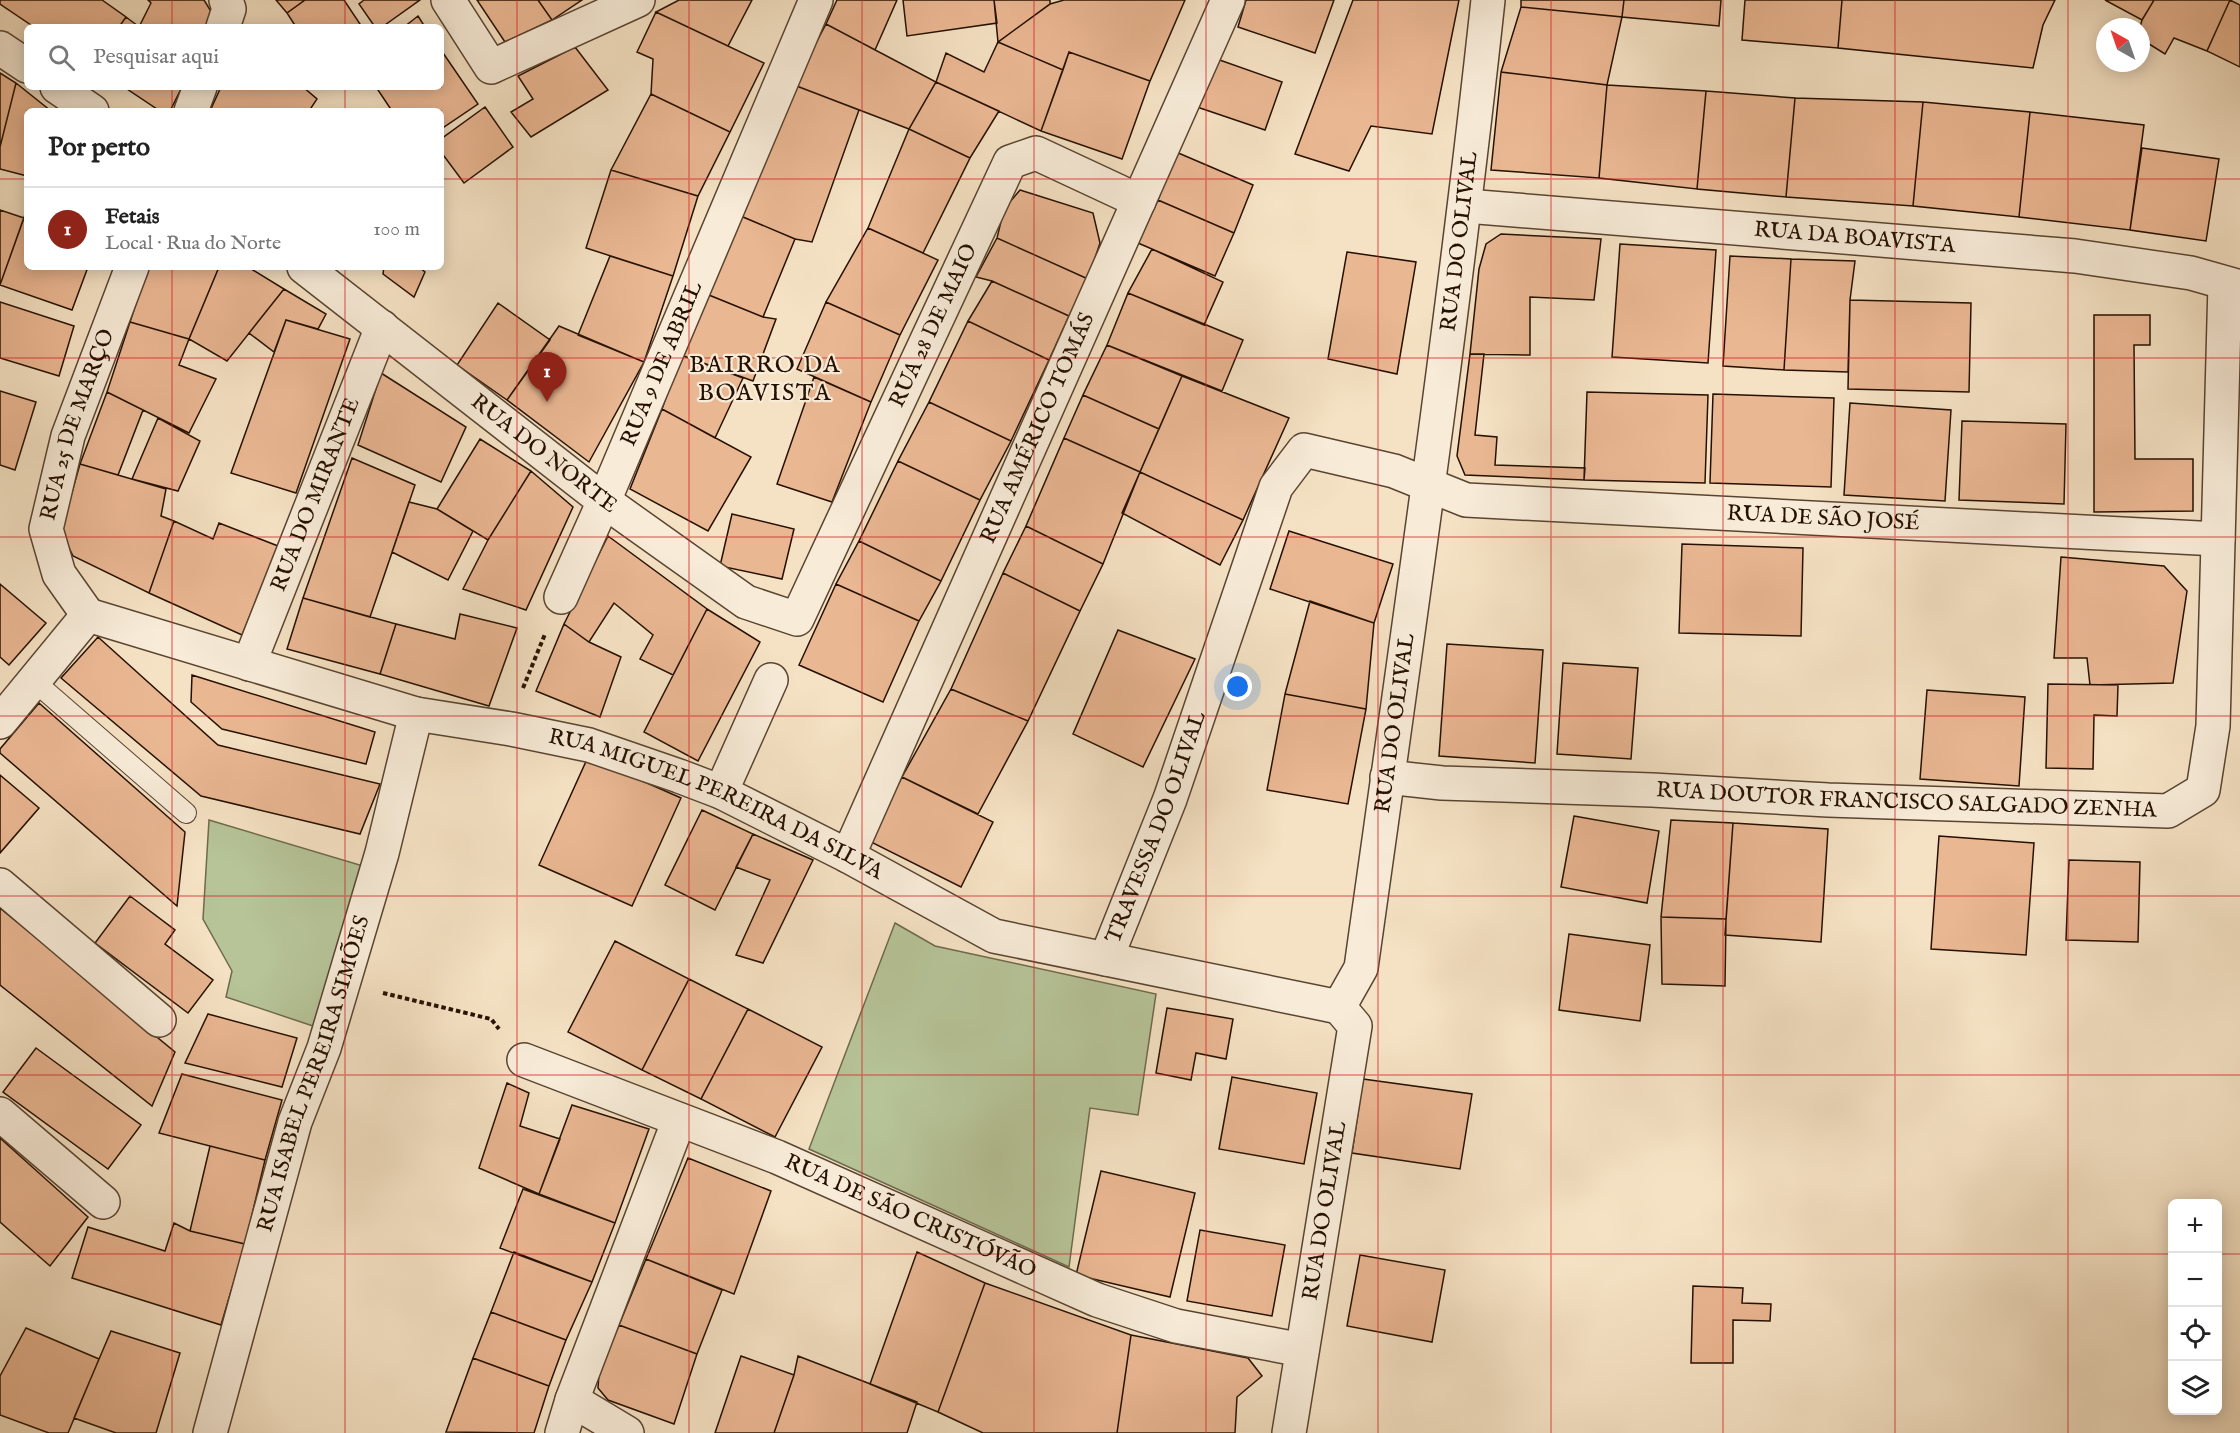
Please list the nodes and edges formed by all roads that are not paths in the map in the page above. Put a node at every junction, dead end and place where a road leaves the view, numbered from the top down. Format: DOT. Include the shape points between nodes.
graph roads {
  1 [pos="226,0"];
  2 [pos="448,0"];
  3 [pos="638,0"];
  4 [pos="816,0"];
  5 [pos="1228,0"];
  6 [pos="1488,0"];
  7 [pos="224,24"];
  8 [pos="0,48"];
  9 [pos="24,64"];
  10 [pos="61,90"];
  11 [pos="199,90"];
  12 [pos="88,108"];
  13 [pos="192,108"];
  14 [pos="1139,201"];
  15 [pos="1466,206"];
  16 [pos="131,270"];
  17 [pos="308,270"];
  18 [pos="2233,286"];
  19 [pos="382,327"];
  20 [pos="1429,487"];
  21 [pos="604,501"];
  22 [pos="2218,539"];
  23 [pos="561,597"];
  24 [pos="88,615"];
  25 [pos="797,620"];
  26 [pos="249,664"];
  27 [pos="771,680"];
  28 [pos="34,681"];
  29 [pos="416,714"];
  30 [pos="0,722"];
  31 [pos="1387,777"];
  32 [pos="721,792"];
  33 [pos="186,813"];
  34 [pos="848,856"];
  35 [pos="0,885"];
  36 [pos="1106,959"];
  37 [pos="1339,1006"];
  38 [pos="159,1020"];
  39 [pos="524,1060"];
  40 [pos="0,1114"];
  41 [pos="679,1120"];
  42 [pos="103,1202"];
  43 [pos="1302,1350"];
  44 [pos="572,1400"];
  45 [pos="210,1433"];
  46 [pos="562,1433"];
  47 [pos="627,1433"];
  48 [pos="1289,1433"];
  1 -- 7 [label="street" via="229,9"];
  2 -- 3 [label="street" via="491,67"];
  4 -- 21 [label="street, RUA 9 DE ABRIL"];
  5 -- 14 [label="street, RUA AMÉRICO TOMÁS"];
  6 -- 15 [label="street, RUA DO OLIVAL"];
  8 -- 9 [label="street"];
  10 -- 12 [label="street"];
  11 -- 13 [label="street"];
  14 -- 25 [label="street, RUA 28 DE MAIO" via="1036,153 1010,162"];
  14 -- 34 [label="street, RUA AMÉRICO TOMÁS"];
  15 -- 18 [label="street, RUA DA BOAVISTA" via="2075,256 2191,273"];
  15 -- 20 [label="street, RUA DO OLIVAL"];
  16 -- 24 [label="street, RUA 25 DE MARÇO" via="68,436 46,529 59,574"];
  17 -- 19 [label="street, RUA DO NORTE"];
  18 -- 22 [label="street, RUA DOUTOR FRANCISCO SALGADO ZENHA"];
  19 -- 21 [label="street, RUA DO NORTE"];
  19 -- 26 [label="street, RUA DO MIRANTE"];
  20 -- 22 [label="street, RUA DE SÃO JOSÉ" via="1466,500"];
  20 -- 31 [label="street, RUA DO OLIVAL"];
  20 -- 36 [label="street, TRAVESSA DO OLIVAL" via="1394,471 1305,450 1276,487 1170,800"];
  21 -- 23 [label="street, RUA 9 DE ABRIL"];
  21 -- 25 [label="street, RUA DO NORTE" via="746,602"];
  22 -- 31 [label="street, RUA DOUTOR FRANCISCO SALGADO ZENHA" via="2213,726 2203,790 2168,811 1828,800 1442,783"];
  24 -- 26 [label="street, RUA MIGUEL PEREIRA DA SILVA"];
  24 -- 28 [label="street"];
  26 -- 29 [label="street, RUA MIGUEL PEREIRA DA SILVA"];
  27 -- 32 [label="street"];
  28 -- 30 [label="street"];
  28 -- 33 [label="lane"];
  29 -- 32 [label="street, RUA MIGUEL PEREIRA DA SILVA" via="589,745"];
  29 -- 45 [label="street, RUA ISABEL PEREIRA SIMÕES" via="382,853 324,1048 295,1122"];
  31 -- 37 [label="street, RUA DO OLIVAL" via="1361,968"];
  32 -- 34 [label="street, RUA MIGUEL PEREIRA DA SILVA"];
  34 -- 36 [label="street, RUA MIGUEL PEREIRA DA SILVA" via="994,936"];
  35 -- 38 [label="street"];
  36 -- 37 [label="street, RUA MIGUEL PEREIRA DA SILVA"];
  37 -- 43 [label="street, RUA DO OLIVAL" via="1355,1026"];
  39 -- 41 [label="street, RUA DE SÃO CRISTÓVÃO"];
  40 -- 42 [label="street"];
  41 -- 43 [label="street, RUA DE SÃO CRISTÓVÃO" via="777,1157 1097,1300 1176,1326"];
  41 -- 44 [label="street"];
  43 -- 48 [label="street, RUA DO OLIVAL"];
  44 -- 46 [label="street"];
  44 -- 47 [label="street"];
}
